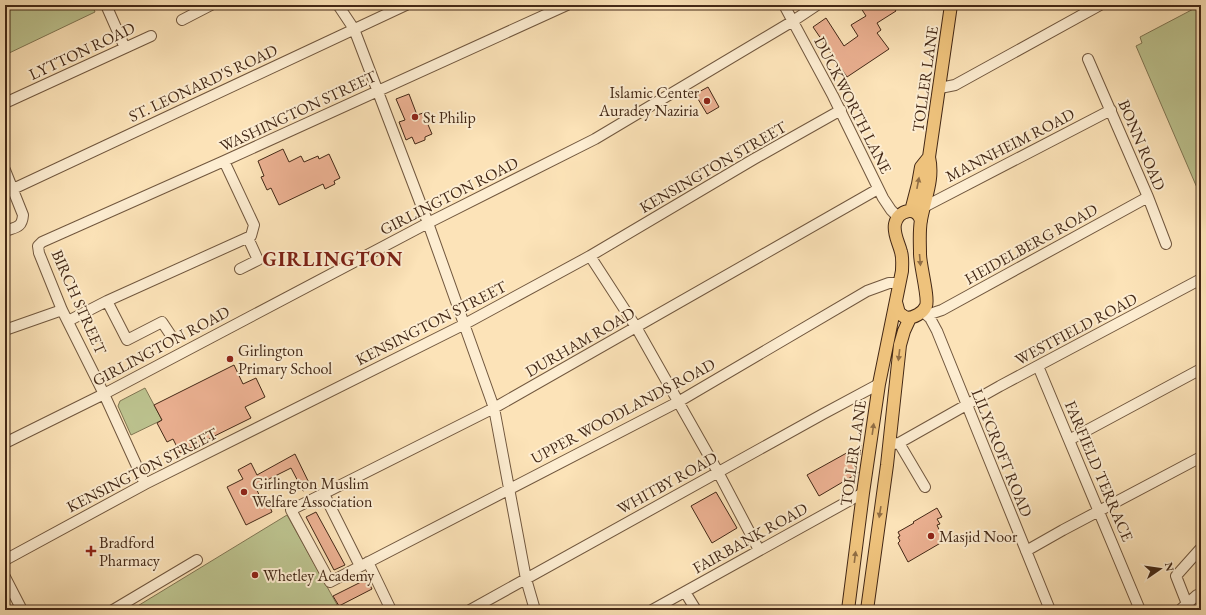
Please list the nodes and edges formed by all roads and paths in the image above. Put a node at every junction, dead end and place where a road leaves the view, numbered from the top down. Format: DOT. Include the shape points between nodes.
graph roads {
  1 [pos="106,5"];
  2 [pos="212,5"];
  3 [pos="338,5"];
  4 [pos="406,5"];
  5 [pos="567,5"];
  6 [pos="784,5"];
  7 [pos="817,5"];
  8 [pos="951,5"];
  9 [pos="1093,7"];
  10 [pos="182,20"];
  11 [pos="794,20"];
  12 [pos="354,29"];
  13 [pos="150,36"];
  14 [pos="125,48"];
  15 [pos="1088,60"];
  16 [pos="940,88"];
  17 [pos="377,91"];
  18 [pos="5,102"];
  19 [pos="841,110"];
  20 [pos="1111,110"];
  21 [pos="929,156"];
  22 [pos="224,161"];
  23 [pos="5,170"];
  24 [pos="13,188"];
  25 [pos="878,189"];
  26 [pos="1148,197"];
  27 [pos="924,207"];
  28 [pos="911,211"];
  29 [pos="898,217"];
  30 [pos="921,222"];
  31 [pos="428,223"];
  32 [pos="5,230"];
  33 [pos="249,237"];
  34 [pos="42,242"];
  35 [pos="1166,244"];
  36 [pos="590,256"];
  37 [pos="240,269"];
  38 [pos="1201,279"];
  39 [pos="898,283"];
  40 [pos="107,301"];
  41 [pos="895,301"];
  42 [pos="62,310"];
  43 [pos="925,313"];
  44 [pos="910,318"];
  45 [pos="68,321"];
  46 [pos="463,325"];
  47 [pos="636,327"];
  48 [pos="5,330"];
  49 [pos="170,334"];
  50 [pos="1038,366"];
  51 [pos="1201,369"];
  52 [pos="879,384"];
  53 [pos="896,385"];
  54 [pos="104,394"];
  55 [pos="678,402"];
  56 [pos="966,405"];
  57 [pos="494,408"];
  58 [pos="1070,440"];
  59 [pos="5,443"];
  60 [pos="894,443"];
  61 [pos="1201,457"];
  62 [pos="718,472"];
  63 [pos="145,484"];
  64 [pos="925,487"];
  65 [pos="509,489"];
  66 [pos="883,492"];
  67 [pos="863,493"];
  68 [pos="324,494"];
  69 [pos="1099,511"];
  70 [pos="1201,548"];
  71 [pos="759,550"];
  72 [pos="1026,551"];
  73 [pos="5,560"];
  74 [pos="197,560"];
  75 [pos="364,564"];
  76 [pos="5,577"];
  77 [pos="526,579"];
  78 [pos="330,582"];
  79 [pos="851,586"];
  80 [pos="870,587"];
  81 [pos="685,592"];
  82 [pos="1197,595"];
  83 [pos="1184,607"];
  84 [pos="22,610"];
  85 [pos="113,610"];
  86 [pos="392,610"];
  87 [pos="470,610"];
  88 [pos="535,610"];
  89 [pos="652,610"];
  90 [pos="696,610"];
  91 [pos="848,610"];
  92 [pos="866,610"];
  93 [pos="1050,610"];
  94 [pos="1140,610"];
  1 -- 14 [label="street"];
  2 -- 10 [label="street"];
  3 -- 12 [label="street"];
  4 -- 12 [label="street, ST. LEONARD'S ROAD"];
  5 -- 17 [label="street, WASHINGTON STREET"];
  6 -- 11 [label="street, DUCKWORTH LANE"];
  7 -- 11 [label="street, GIRLINGTON ROAD"];
  8 -- 16 [label="main road, TOLLER LANE"];
  9 -- 16 [label="street" via="955,85"];
  11 -- 19 [label="street, DUCKWORTH LANE"];
  11 -- 31 [label="street, GIRLINGTON ROAD" via="595,139"];
  12 -- 17 [label="street"];
  12 -- 24 [label="street, ST. LEONARD'S ROAD"];
  13 -- 14 [label="street, LYTTON ROAD"];
  14 -- 18 [label="street, LYTTON ROAD"];
  15 -- 20 [label="street, BONN ROAD"];
  16 -- 21 [label="main road, TOLLER LANE"];
  17 -- 22 [label="street, WASHINGTON STREET"];
  17 -- 31 [label="street"];
  19 -- 25 [label="street, DUCKWORTH LANE"];
  19 -- 36 [label="street, KENSINGTON STREET"];
  20 -- 26 [label="street, BONN ROAD"];
  20 -- 27 [label="street, MANNHEIM ROAD"];
  21 -- 27 [label="main road, TOLLER LANE" via="932,168"];
  28 -- 21 [label="main road, TOLLER LANE, one-way" via="921,167"];
  22 -- 33 [label="street" via="254,225"];
  22 -- 34 [label="street, WASHINGTON STREET"];
  23 -- 24 [label="street"];
  24 -- 32 [label="street" via="23,222 19,226"];
  25 -- 29 [label="street, DUCKWORTH LANE"];
  25 -- 47 [label="street, DURHAM ROAD"];
  26 -- 35 [label="street, BONN ROAD"];
  26 -- 43 [label="street, HEIDELBERG ROAD" via="942,310"];
  27 -- 30 [label="main road, TOLLER LANE"];
  28 -- 29 [label="main road" via="904,212"];
  28 -- 30 [label="main road"];
  29 -- 39 [label="main road, TOLLER LANE" via="895,232 902,260"];
  30 -- 43 [label="main road, TOLLER LANE, one-way" via="920,254 927,298"];
  31 -- 46 [label="street"];
  31 -- 54 [label="street, GIRLINGTON ROAD"];
  33 -- 37 [label="street" via="258,260"];
  33 -- 40 [label="street"];
  34 -- 42 [label="street, BIRCH STREET" via="38,246 39,253"];
  36 -- 46 [label="street, KENSINGTON STREET"];
  36 -- 47 [label="street"];
  38 -- 50 [label="street, WESTFIELD ROAD"];
  39 -- 41 [label="main road, TOLLER LANE"];
  39 -- 55 [label="street, UPPER WOODLANDS ROAD" via="889,283 867,291"];
  40 -- 45 [label="street"];
  40 -- 49 [label="street" via="127,340 162,322"];
  41 -- 44 [label="main road" via="899,313"];
  41 -- 52 [label="main road, TOLLER LANE"];
  42 -- 45 [label="street, BIRCH STREET"];
  42 -- 48 [label="street"];
  43 -- 44 [label="main road"];
  43 -- 56 [label="street, LILYCROFT ROAD" via="934,323"];
  44 -- 53 [label="main road, one-way" via="902,338"];
  45 -- 54 [label="street, BIRCH STREET"];
  46 -- 57 [label="street"];
  46 -- 63 [label="street, KENSINGTON STREET"];
  47 -- 55 [label="street"];
  47 -- 57 [label="street, DURHAM ROAD"];
  50 -- 56 [label="street, WESTFIELD ROAD"];
  50 -- 58 [label="street, FARFIELD TERRACE"];
  51 -- 58 [label="street"];
  52 -- 53 [label="main road"];
  52 -- 62 [label="street, WHITBY ROAD"];
  67 -- 52 [label="main road, TOLLER LANE, one-way"];
  53 -- 60 [label="main road"];
  54 -- 59 [label="street, GIRLINGTON ROAD"];
  54 -- 63 [label="street, BIRCH STREET"];
  55 -- 62 [label="street"];
  55 -- 65 [label="street, UPPER WOODLANDS ROAD"];
  56 -- 60 [label="street, WESTFIELD ROAD"];
  56 -- 72 [label="street, LILYCROFT ROAD"];
  57 -- 65 [label="street"];
  57 -- 68 [label="street, DURHAM ROAD"];
  58 -- 69 [label="street, FARFIELD TERRACE"];
  60 -- 64 [label="street"];
  60 -- 66 [label="main road"];
  61 -- 69 [label="street"];
  62 -- 71 [label="street"];
  62 -- 77 [label="street, WHITBY ROAD"];
  63 -- 73 [label="street, KENSINGTON STREET"];
  65 -- 75 [label="street, UPPER WOODLANDS ROAD"];
  65 -- 77 [label="street"];
  66 -- 67 [label="main road"];
  66 -- 80 [label="main road, one-way"];
  67 -- 71 [label="street, FAIRBANK ROAD"];
  79 -- 67 [label="main road, TOLLER LANE, one-way"];
  68 -- 75 [label="street"];
  68 -- 78 [label="street, DURHAM ROAD" via="291,510"];
  69 -- 72 [label="street"];
  69 -- 94 [label="street, FARFIELD TERRACE"];
  70 -- 83 [label="street" via="1176,576"];
  71 -- 81 [label="street, FAIRBANK ROAD"];
  72 -- 93 [label="street, LILYCROFT ROAD"];
  74 -- 85 [label="street"];
  75 -- 78 [label="street, UPPER WOODLANDS ROAD"];
  75 -- 86 [label="street"];
  76 -- 84 [label="street"];
  77 -- 87 [label="street, WHITBY ROAD"];
  77 -- 88 [label="street"];
  79 -- 80 [label="main road"];
  79 -- 91 [label="main road, TOLLER LANE"];
  80 -- 92 [label="main road"];
  81 -- 89 [label="street, FAIRBANK ROAD"];
  81 -- 90 [label="street"];
  82 -- 83 [label="street"];
}
